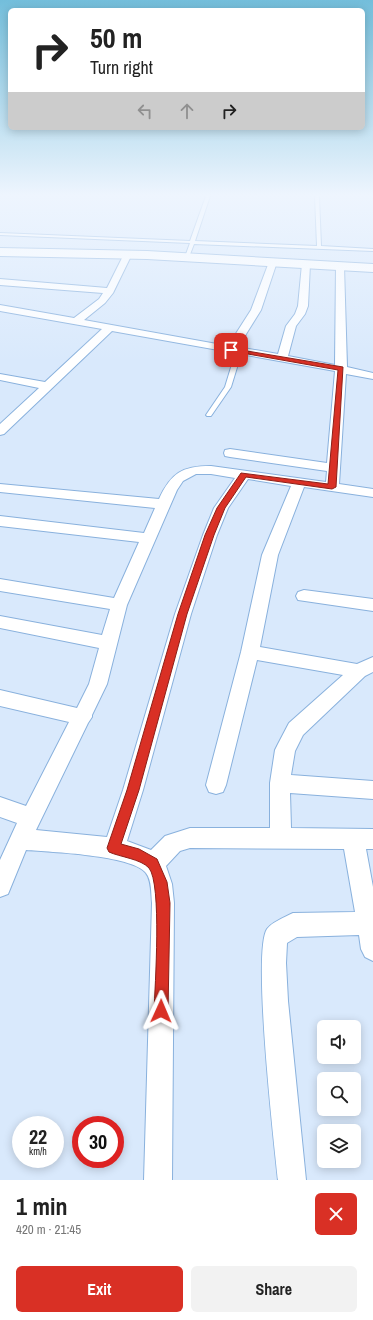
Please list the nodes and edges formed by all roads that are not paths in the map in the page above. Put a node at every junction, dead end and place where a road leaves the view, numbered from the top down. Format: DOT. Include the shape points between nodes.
graph roads {
  1 [pos="189,251"];
  2 [pos="0,252"];
  3 [pos="128,254"];
  4 [pos="187,257"];
  5 [pos="273,262"];
  6 [pos="306,264"];
  7 [pos="340,266"];
  8 [pos="373,268"];
  9 [pos="0,282"];
  10 [pos="110,291"];
  11 [pos="0,308"];
  12 [pos="75,322"];
  13 [pos="109,328"];
  14 [pos="235,350"];
  15 [pos="282,358"];
  16 [pos="341,369"];
  17 [pos="373,376"];
  18 [pos="0,377"];
  19 [pos="48,386"];
  20 [pos="210,415"];
  21 [pos="0,431"];
  22 [pos="230,453"];
  23 [pos="332,468"];
  24 [pos="244,475"];
  25 [pos="299,483"];
  26 [pos="332,487"];
  27 [pos="0,488"];
  28 [pos="373,493"];
  29 [pos="164,504"];
  30 [pos="0,521"];
  31 [pos="148,538"];
  32 [pos="0,585"];
  33 [pos="304,596"];
  34 [pos="119,605"];
  35 [pos="373,605"];
  36 [pos="0,622"];
  37 [pos="109,643"];
  38 [pos="250,652"];
  39 [pos="366,667"];
  40 [pos="0,698"];
  41 [pos="83,717"];
  42 [pos="280,783"];
  43 [pos="216,785"];
  44 [pos="373,790"];
  45 [pos="0,807"];
  46 [pos="31,818"];
  47 [pos="281,838"];
  48 [pos="20,839"];
  49 [pos="363,839"];
  50 [pos="114,848"];
  51 [pos="153,864"];
  52 [pos="0,886"];
  53 [pos="371,923"];
  54 [pos="373,949"];
  55 [pos="158,1180"];
  56 [pos="292,1180"];
  1 -- 4 [label="lane"];
  2 -- 3 [label="main road"];
  3 -- 4 [label="main road"];
  3 -- 10 [label="street"];
  4 -- 5 [label="main road"];
  5 -- 6 [label="main road"];
  5 -- 14 [label="street" via="256,310"];
  6 -- 7 [label="main road"];
  6 -- 15 [label="street" via="303,306 291,326"];
  7 -- 8 [label="main road"];
  7 -- 16 [label="street"];
  9 -- 10 [label="street"];
  10 -- 12 [label="street"];
  11 -- 12 [label="street"];
  12 -- 13 [label="street"];
  13 -- 14 [label="street"];
  13 -- 19 [label="street"];
  14 -- 15 [label="street"];
  14 -- 20 [label="lane" via="228,387"];
  15 -- 16 [label="street"];
  16 -- 17 [label="street"];
  16 -- 23 [label="street"];
  18 -- 19 [label="street"];
  19 -- 21 [label="street"];
  22 -- 23 [label="street"];
  23 -- 26 [label="street"];
  24 -- 25 [label="street"];
  24 -- 29 [label="street" via="194,470 178,478"];
  24 -- 50 [label="street" via="221,508 210,535 183,614"];
  25 -- 26 [label="street"];
  25 -- 38 [label="street" via="270,554"];
  26 -- 28 [label="street"];
  27 -- 29 [label="street"];
  29 -- 31 [label="street"];
  30 -- 31 [label="street"];
  31 -- 34 [label="street"];
  32 -- 34 [label="street"];
  33 -- 35 [label="street"];
  34 -- 37 [label="street"];
  36 -- 37 [label="street"];
  37 -- 41 [label="street" via="98,684"];
  38 -- 39 [label="street"];
  38 -- 43 [label="street"];
  39 -- 42 [label="street" via="296,729 285,750"];
  40 -- 41 [label="street"];
  41 -- 46 [label="street"];
  42 -- 44 [label="street"];
  42 -- 47 [label="street"];
  45 -- 46 [label="street"];
  46 -- 48 [label="street"];
  47 -- 49 [label="street"];
  47 -- 51 [label="street" via="190,838 173,843"];
  48 -- 50 [label="street"];
  48 -- 52 [label="street"];
  49 -- 53 [label="street"];
  50 -- 51 [label="street" via="134,853"];
  51 -- 55 [label="street" via="161,882 163,903"];
  53 -- 54 [label="street"];
  53 -- 56 [label="street" via="293,925 276,937 275,1001"];
}
